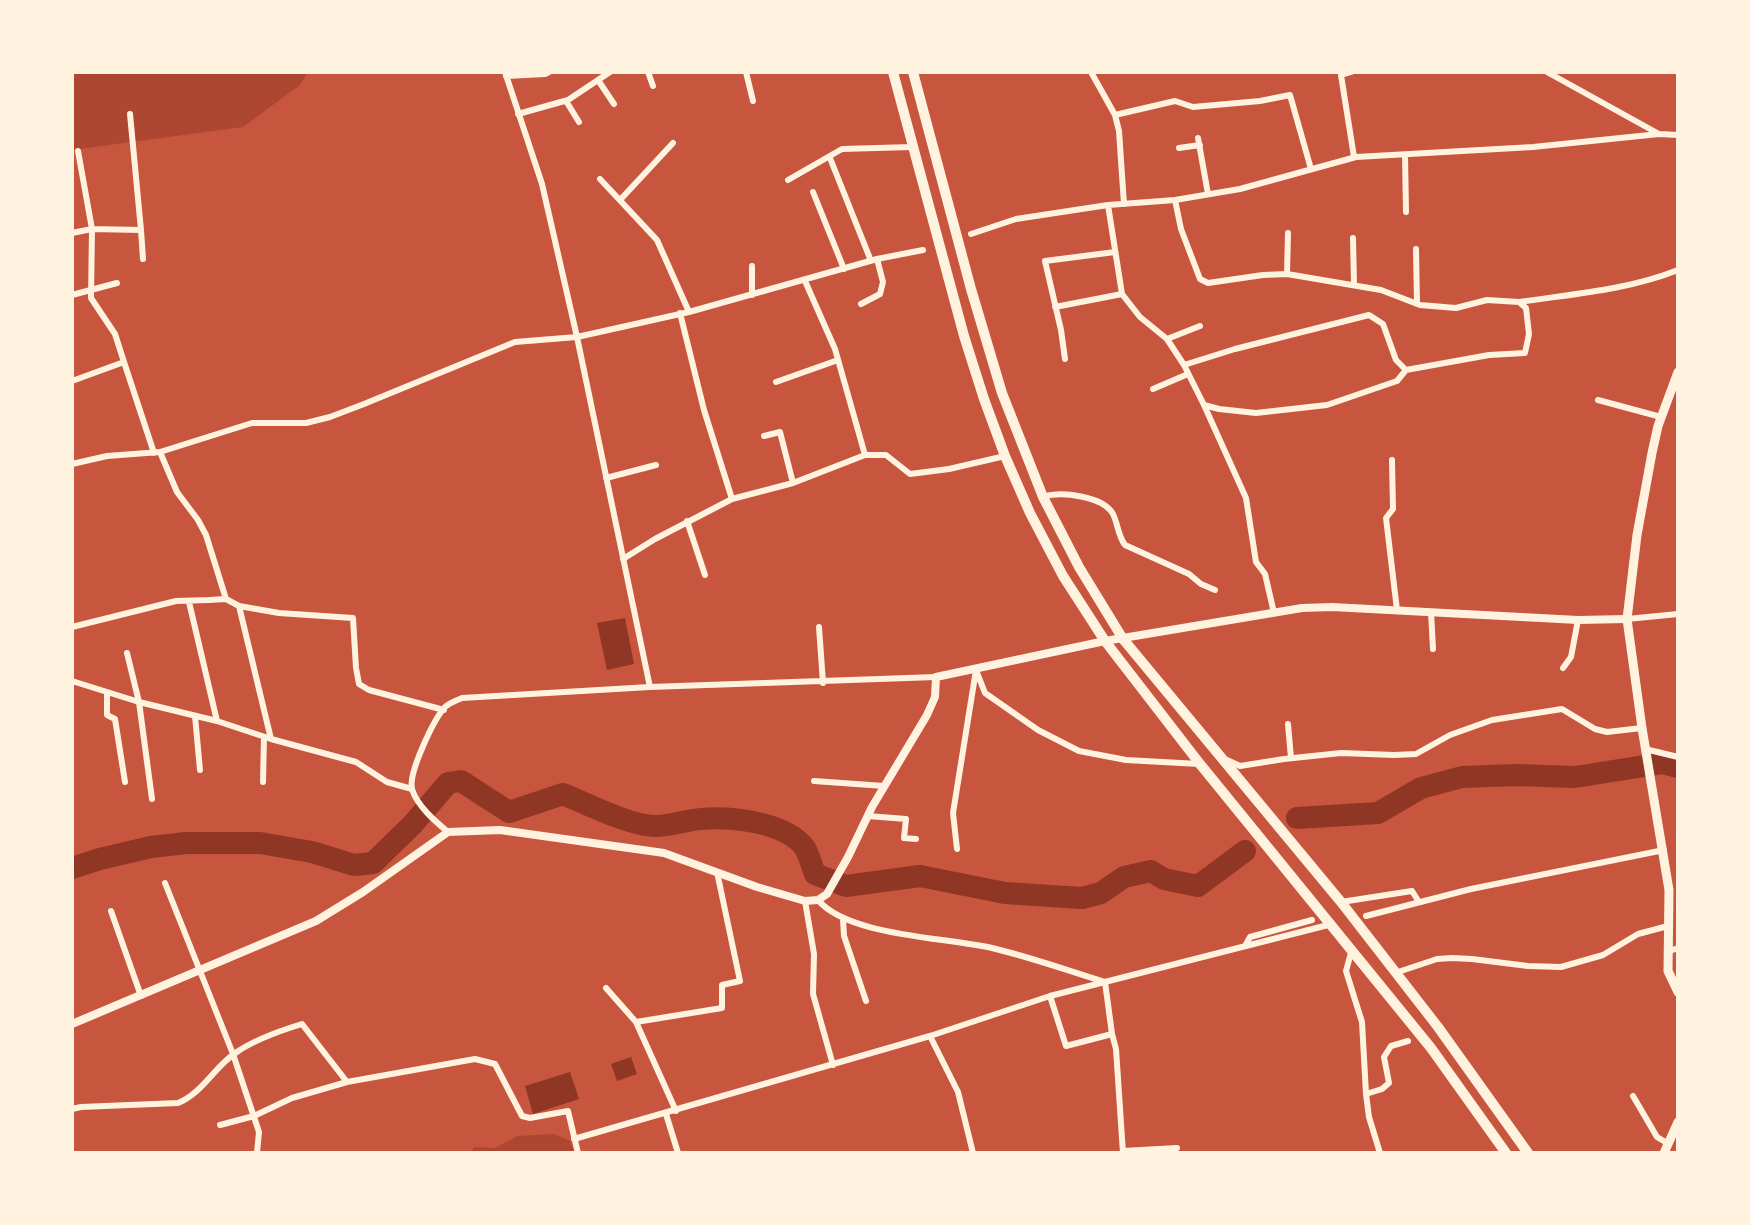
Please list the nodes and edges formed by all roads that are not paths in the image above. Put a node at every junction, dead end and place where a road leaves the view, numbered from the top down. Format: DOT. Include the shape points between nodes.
graph roads {
  1 [pos="549,72"];
  2 [pos="610,72"];
  3 [pos="648,72"];
  4 [pos="746,72"];
  5 [pos="892,72"];
  6 [pos="913,72"];
  7 [pos="1091,72"];
  8 [pos="1351,72"];
  9 [pos="1547,72"];
  10 [pos="506,74"];
  11 [pos="598,81"];
  12 [pos="653,86"];
  13 [pos="566,101"];
  14 [pos="753,101"];
  15 [pos="614,105"];
  16 [pos="130,114"];
  17 [pos="518,114"];
  18 [pos="1115,115"];
  19 [pos="579,122"];
  20 [pos="1659,134"];
  21 [pos="1678,135"];
  22 [pos="673,142"];
  23 [pos="912,147"];
  24 [pos="1179,148"];
  25 [pos="78,151"];
  26 [pos="1405,155"];
  27 [pos="1354,157"];
  28 [pos="830,158"];
  29 [pos="1311,169"];
  30 [pos="600,179"];
  31 [pos="788,180"];
  32 [pos="813,192"];
  33 [pos="1208,194"];
  34 [pos="620,200"];
  35 [pos="1175,200"];
  36 [pos="1124,204"];
  37 [pos="1108,205"];
  38 [pos="1406,212"];
  39 [pos="92,229"];
  40 [pos="141,230"];
  41 [pos="72,233"];
  42 [pos="1288,233"];
  43 [pos="971,234"];
  44 [pos="1353,238"];
  45 [pos="1416,249"];
  46 [pos="923,250"];
  47 [pos="1115,252"];
  48 [pos="143,259"];
  49 [pos="874,260"];
  50 [pos="752,266"];
  51 [pos="844,269"];
  52 [pos="1678,270"];
  53 [pos="1287,274"];
  54 [pos="805,281"];
  55 [pos="117,283"];
  56 [pos="1354,285"];
  57 [pos="91,290"];
  58 [pos="1122,294"];
  59 [pos="72,295"];
  60 [pos="753,295"];
  61 [pos="1519,302"];
  62 [pos="861,304"];
  63 [pos="1417,304"];
  64 [pos="1055,308"];
  65 [pos="689,312"];
  66 [pos="681,313"];
  67 [pos="1200,326"];
  68 [pos="577,337"];
  69 [pos="1167,339"];
  70 [pos="1065,359"];
  71 [pos="838,360"];
  72 [pos="124,362"];
  73 [pos="1184,365"];
  74 [pos="1406,370"];
  75 [pos="1678,372"];
  76 [pos="1188,374"];
  77 [pos="72,381"];
  78 [pos="776,382"];
  79 [pos="1675,385"];
  80 [pos="1153,388"];
  81 [pos="1598,400"];
  82 [pos="1204,405"];
  83 [pos="1661,417"];
  84 [pos="764,436"];
  85 [pos="156,453"];
  86 [pos="865,455"];
  87 [pos="1005,456"];
  88 [pos="1392,460"];
  89 [pos="72,464"];
  90 [pos="656,465"];
  91 [pos="606,478"];
  92 [pos="793,483"];
  93 [pos="1043,497"];
  94 [pos="732,499"];
  95 [pos="687,521"];
  96 [pos="623,559"];
  97 [pos="705,575"];
  98 [pos="1215,590"];
  99 [pos="226,599"];
  100 [pos="189,602"];
  101 [pos="239,606"];
  102 [pos="1397,610"];
  103 [pos="1431,612"];
  104 [pos="1274,613"];
  105 [pos="1678,614"];
  106 [pos="1627,619"];
  107 [pos="1578,620"];
  108 [pos="72,627"];
  109 [pos="819,627"];
  110 [pos="1123,639"];
  111 [pos="1105,641"];
  112 [pos="1433,649"];
  113 [pos="127,653"];
  114 [pos="1563,668"];
  115 [pos="976,670"];
  116 [pos="936,677"];
  117 [pos="72,681"];
  118 [pos="823,682"];
  119 [pos="650,687"];
  120 [pos="107,692"];
  121 [pos="139,702"];
  122 [pos="444,710"];
  123 [pos="195,716"];
  124 [pos="218,721"];
  125 [pos="1288,724"];
  126 [pos="1642,728"];
  127 [pos="268,738"];
  128 [pos="1646,753"];
  129 [pos="1678,757"];
  130 [pos="1220,758"];
  131 [pos="1291,758"];
  132 [pos="1200,764"];
  133 [pos="200,770"];
  134 [pos="814,781"];
  135 [pos="125,782"];
  136 [pos="263,782"];
  137 [pos="884,786"];
  138 [pos="412,789"];
  139 [pos="152,799"];
  140 [pos="868,816"];
  141 [pos="448,832"];
  142 [pos="916,839"];
  143 [pos="957,849"];
  144 [pos="1664,850"];
  145 [pos="717,872"];
  146 [pos="165,883"];
  147 [pos="818,900"];
  148 [pos="805,901"];
  149 [pos="1341,902"];
  150 [pos="1419,902"];
  151 [pos="111,911"];
  152 [pos="1366,916"];
  153 [pos="843,918"];
  154 [pos="1312,920"];
  155 [pos="1332,924"];
  156 [pos="1668,926"];
  157 [pos="1245,946"];
  158 [pos="1678,948"];
  159 [pos="1352,949"];
  160 [pos="1667,952"];
  161 [pos="200,971"];
  162 [pos="1394,973"];
  163 [pos="1105,982"];
  164 [pos="606,988"];
  165 [pos="1678,992"];
  166 [pos="141,996"];
  167 [pos="1050,996"];
  168 [pos="866,1001"];
  169 [pos="636,1022"];
  170 [pos="72,1024"];
  171 [pos="1112,1034"];
  172 [pos="930,1036"];
  173 [pos="1408,1041"];
  174 [pos="233,1054"];
  175 [pos="833,1065"];
  176 [pos="347,1082"];
  177 [pos="1366,1094"];
  178 [pos="1634,1096"];
  179 [pos="72,1109"];
  180 [pos="676,1111"];
  181 [pos="666,1114"];
  182 [pos="254,1116"];
  183 [pos="1678,1122"];
  184 [pos="220,1125"];
  185 [pos="574,1139"];
  186 [pos="1177,1148"];
  187 [pos="1666,1148"];
  188 [pos="1123,1152"];
  189 [pos="257,1153"];
  190 [pos="578,1153"];
  191 [pos="678,1153"];
  192 [pos="973,1153"];
  193 [pos="1380,1153"];
  194 [pos="1506,1153"];
  195 [pos="1528,1153"];
  1 -- 10 [label="street"];
  2 -- 11 [label="street"];
  3 -- 12 [label="street"];
  4 -- 14 [label="street"];
  5 -- 23 [label="highway"];
  6 -- 93 [label="highway" via="1002,393"];
  7 -- 18 [label="street"];
  8 -- 27 [label="street" via="1341,75"];
  9 -- 20 [label="street"];
  10 -- 17 [label="street"];
  11 -- 13 [label="street"];
  11 -- 15 [label="street"];
  13 -- 17 [label="street"];
  13 -- 19 [label="street"];
  16 -- 40 [label="street"];
  17 -- 68 [label="street" via="542,184"];
  18 -- 29 [label="street" via="1175,101 1194,107 1290,94"];
  18 -- 36 [label="street"];
  20 -- 21 [label="street"];
  20 -- 26 [label="street"];
  22 -- 34 [label="street"];
  23 -- 28 [label="street" via="842,149"];
  23 -- 87 [label="highway" via="968,346"];
  24 -- 33 [label="street" via="1199,142"];
  25 -- 39 [label="street"];
  26 -- 27 [label="street"];
  26 -- 38 [label="street"];
  27 -- 29 [label="street"];
  28 -- 31 [label="street"];
  28 -- 49 [label="street"];
  29 -- 33 [label="street"];
  30 -- 34 [label="street"];
  32 -- 51 [label="street"];
  33 -- 35 [label="street"];
  34 -- 65 [label="street" via="657,240"];
  35 -- 36 [label="street"];
  35 -- 53 [label="street" via="1181,229 1200,279 1208,283"];
  36 -- 37 [label="street"];
  37 -- 43 [label="street" via="1016,219"];
  37 -- 47 [label="street"];
  39 -- 40 [label="street"];
  39 -- 41 [label="street"];
  39 -- 57 [label="street"];
  40 -- 48 [label="street"];
  42 -- 53 [label="street"];
  44 -- 56 [label="street"];
  45 -- 63 [label="street"];
  46 -- 49 [label="street"];
  47 -- 58 [label="street"];
  47 -- 64 [label="street" via="1045,261"];
  49 -- 51 [label="street"];
  49 -- 62 [label="street" via="883,282 880,294"];
  50 -- 60 [label="street"];
  51 -- 54 [label="street"];
  52 -- 61 [label="street" via="1608,288"];
  53 -- 56 [label="street"];
  54 -- 60 [label="street"];
  54 -- 71 [label="street"];
  55 -- 57 [label="street"];
  56 -- 63 [label="street" via="1381,290"];
  57 -- 59 [label="street"];
  57 -- 72 [label="street" via="91,298 115,334"];
  58 -- 64 [label="street"];
  58 -- 69 [label="street" via="1140,317"];
  60 -- 65 [label="street"];
  61 -- 63 [label="street" via="1487,300 1456,309"];
  61 -- 74 [label="street" via="1526,308 1529,334 1525,353 1489,355"];
  64 -- 70 [label="street"];
  65 -- 66 [label="street"];
  66 -- 68 [label="street"];
  66 -- 94 [label="street" via="704,410"];
  67 -- 69 [label="street"];
  68 -- 85 [label="street" via="515,342 330,417 306,423 252,423"];
  68 -- 91 [label="street"];
  69 -- 73 [label="street"];
  71 -- 78 [label="street"];
  71 -- 86 [label="street"];
  72 -- 77 [label="street"];
  72 -- 85 [label="street"];
  73 -- 74 [label="street" via="1369,315 1383,324 1396,360"];
  73 -- 76 [label="street"];
  74 -- 82 [label="street" via="1397,381 1316,407 1256,413"];
  75 -- 79 [label="main road"];
  76 -- 80 [label="street"];
  76 -- 82 [label="street"];
  79 -- 83 [label="main road"];
  81 -- 83 [label="street"];
  82 -- 104 [label="street" via="1246,498 1256,562 1266,574"];
  83 -- 106 [label="main road" via="1637,535"];
  84 -- 92 [label="street" via="780,432"];
  85 -- 89 [label="street" via="107,456"];
  85 -- 99 [label="street" via="206,535"];
  86 -- 87 [label="street" via="886,456 910,474"];
  86 -- 92 [label="street"];
  87 -- 111 [label="highway" via="1058,566"];
  88 -- 102 [label="street" via="1394,509 1386,518"];
  90 -- 91 [label="street"];
  91 -- 96 [label="street"];
  92 -- 94 [label="street"];
  93 -- 98 [label="street" via="1070,495 1099,501 1114,516 1125,545"];
  93 -- 110 [label="highway"];
  94 -- 95 [label="street"];
  95 -- 96 [label="street"];
  95 -- 97 [label="street"];
  96 -- 119 [label="street"];
  99 -- 100 [label="street"];
  99 -- 101 [label="street"];
  100 -- 108 [label="street" via="176,601"];
  100 -- 124 [label="street"];
  101 -- 122 [label="street" via="353,618 359,684"];
  101 -- 127 [label="street"];
  102 -- 103 [label="main road"];
  102 -- 104 [label="main road" via="1332,607"];
  103 -- 107 [label="main road"];
  103 -- 112 [label="street"];
  104 -- 110 [label="main road"];
  105 -- 106 [label="street"];
  106 -- 107 [label="main road"];
  106 -- 126 [label="main road"];
  107 -- 114 [label="street" via="1571,657"];
  109 -- 118 [label="street"];
  110 -- 111 [label="main road"];
  110 -- 130 [label="highway"];
  111 -- 115 [label="main road"];
  111 -- 132 [label="highway"];
  113 -- 121 [label="street"];
  115 -- 116 [label="main road"];
  115 -- 132 [label="street" via="985,693 1038,730 1079,751 1126,760"];
  115 -- 143 [label="street" via="952,813"];
  116 -- 118 [label="street"];
  116 -- 137 [label="main road" via="935,697 927,715"];
  117 -- 120 [label="street"];
  118 -- 119 [label="street"];
  119 -- 122 [label="street" via="462,698"];
  120 -- 121 [label="street"];
  120 -- 135 [label="street" via="107,716 115,719"];
  121 -- 123 [label="street"];
  121 -- 139 [label="street"];
  122 -- 138 [label="street" via="419,755 412,774"];
  123 -- 124 [label="street"];
  123 -- 133 [label="street"];
  124 -- 127 [label="street"];
  125 -- 131 [label="street"];
  126 -- 128 [label="main road"];
  126 -- 131 [label="street" via="1607,732 1562,709 1492,720 1450,735 1416,754 1341,753"];
  127 -- 136 [label="street"];
  127 -- 138 [label="street" via="356,762 387,782"];
  128 -- 129 [label="street"];
  128 -- 144 [label="main road"];
  130 -- 131 [label="street" via="1240,766"];
  130 -- 149 [label="highway"];
  132 -- 155 [label="highway"];
  134 -- 137 [label="street"];
  137 -- 140 [label="main road"];
  138 -- 141 [label="street"];
  140 -- 142 [label="street" via="906,819 904,838"];
  140 -- 147 [label="main road" via="826,894"];
  141 -- 145 [label="main road" via="500,830 664,853"];
  141 -- 161 [label="main road" via="326,916"];
  144 -- 150 [label="street"];
  144 -- 156 [label="main road" via="1670,898"];
  145 -- 148 [label="main road"];
  145 -- 169 [label="street" via="740,981 722,985 722,1008"];
  146 -- 161 [label="street"];
  147 -- 148 [label="main road"];
  147 -- 153 [label="street"];
  148 -- 175 [label="street" via="814,954 813,994"];
  149 -- 150 [label="street" via="1412,891"];
  149 -- 162 [label="highway"];
  150 -- 152 [label="street"];
  151 -- 166 [label="street"];
  153 -- 163 [label="street" via="902,934 995,948"];
  153 -- 168 [label="street" via="844,936"];
  154 -- 157 [label="street" via="1250,937"];
  155 -- 157 [label="street"];
  155 -- 159 [label="highway"];
  156 -- 160 [label="main road"];
  156 -- 162 [label="street" via="1638,934 1602,955 1561,967 1452,958"];
  157 -- 163 [label="street"];
  158 -- 160 [label="street"];
  159 -- 177 [label="street" via="1346,971 1362,1022"];
  159 -- 194 [label="highway" via="1431,1048"];
  160 -- 165 [label="main road" via="1668,971"];
  161 -- 166 [label="main road"];
  161 -- 174 [label="street"];
  162 -- 195 [label="highway" via="1438,1027"];
  163 -- 167 [label="street"];
  163 -- 171 [label="street"];
  164 -- 169 [label="street"];
  166 -- 170 [label="main road"];
  167 -- 171 [label="street" via="1066,1046"];
  167 -- 172 [label="street"];
  169 -- 180 [label="street"];
  171 -- 188 [label="street"];
  172 -- 175 [label="street"];
  172 -- 192 [label="street" via="958,1092"];
  173 -- 177 [label="street" via="1391,1046 1384,1057 1389,1083"];
  174 -- 176 [label="street" via="302,1024"];
  174 -- 179 [label="street" via="190,1098 178,1103"];
  174 -- 182 [label="street"];
  175 -- 180 [label="street"];
  176 -- 182 [label="street" via="292,1098"];
  176 -- 185 [label="street" via="475,1059 495,1064 522,1116 568,1111"];
  177 -- 193 [label="street"];
  178 -- 187 [label="street"];
  180 -- 181 [label="street"];
  181 -- 185 [label="street"];
  181 -- 191 [label="street"];
  182 -- 184 [label="street"];
  182 -- 189 [label="street" via="259,1132"];
  183 -- 187 [label="main road"];
  185 -- 190 [label="street"];
  186 -- 188 [label="street"];
}
